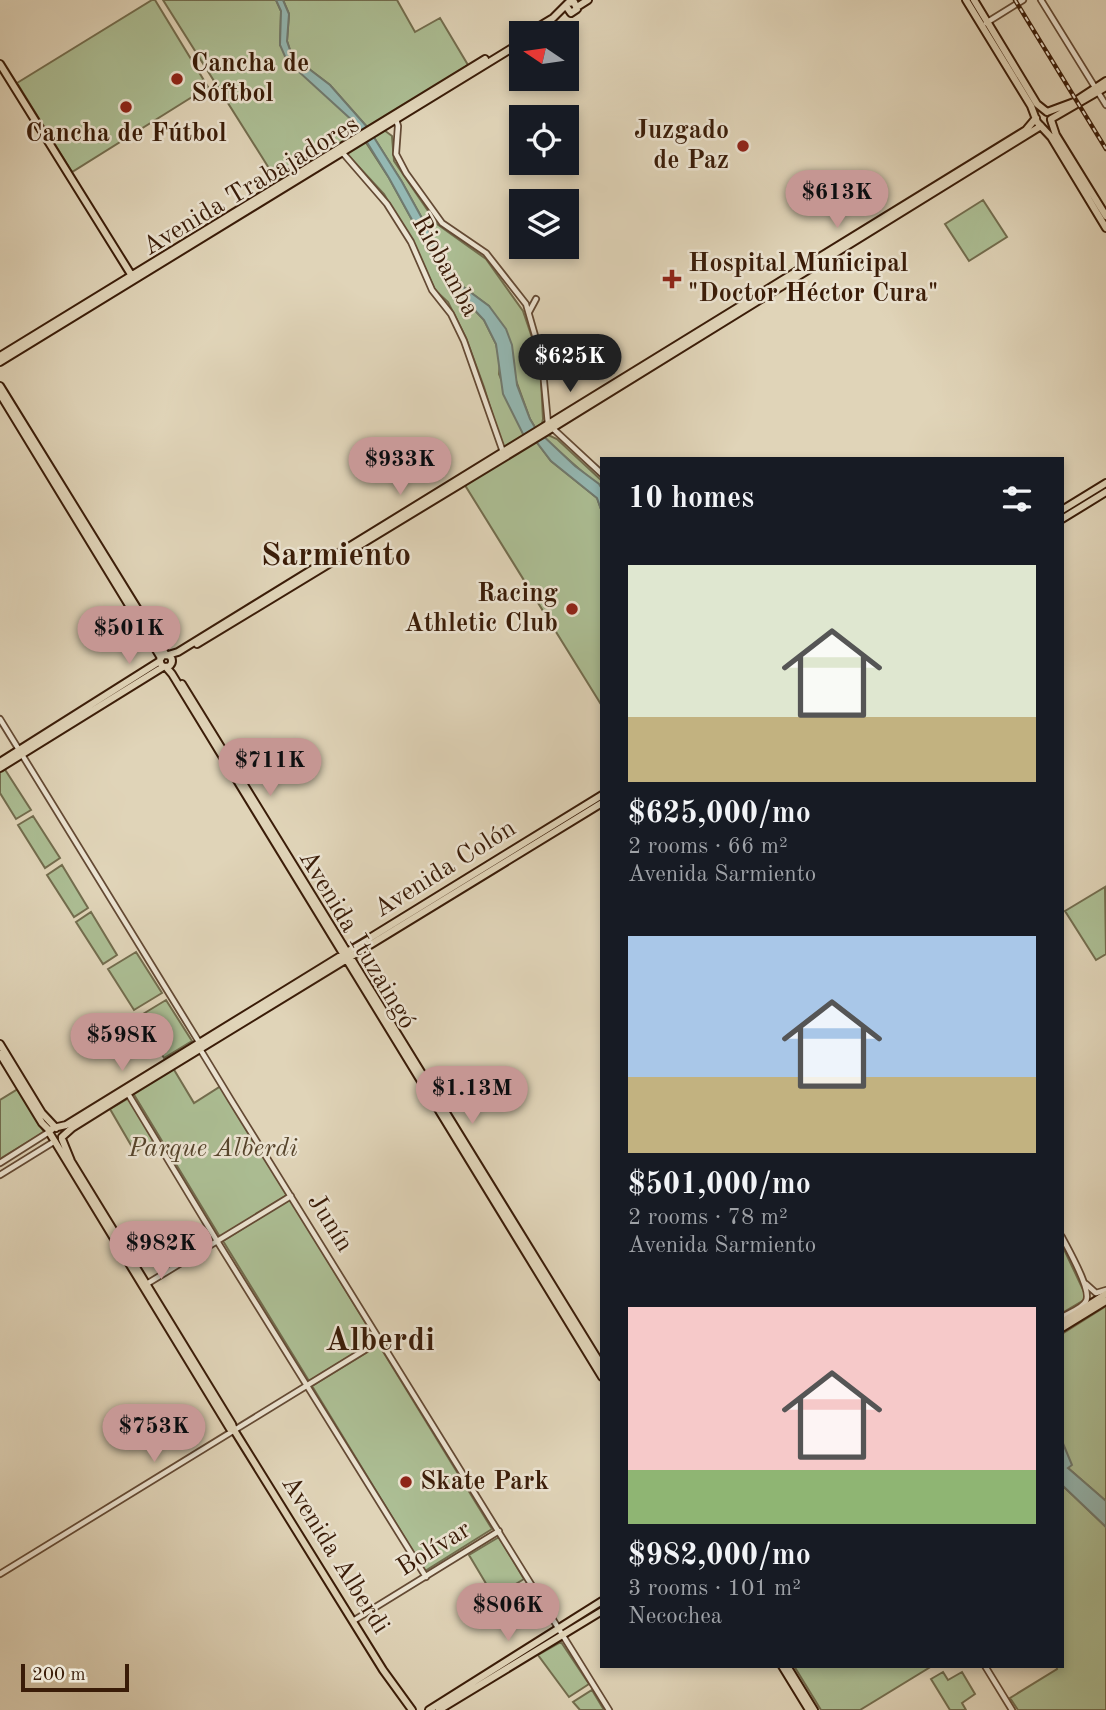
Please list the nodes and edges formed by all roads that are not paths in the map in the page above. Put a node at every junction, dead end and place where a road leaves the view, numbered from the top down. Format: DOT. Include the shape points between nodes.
graph roads {
  1 [pos="588,0"];
  2 [pos="967,0"];
  3 [pos="974,0"];
  4 [pos="1023,0"];
  5 [pos="1041,0"];
  6 [pos="571,3"];
  7 [pos="548,21"];
  8 [pos="556,21"];
  9 [pos="984,24"];
  10 [pos="509,48"];
  11 [pos="0,64"];
  12 [pos="1106,81"];
  13 [pos="1106,87"];
  14 [pos="1097,90"];
  15 [pos="1106,104"];
  16 [pos="1047,112"];
  17 [pos="395,118"];
  18 [pos="1036,118"];
  19 [pos="1051,120"];
  20 [pos="1041,126"];
  21 [pos="381,127"];
  22 [pos="396,139"];
  23 [pos="340,151"];
  24 [pos="1104,218"];
  25 [pos="1106,228"];
  26 [pos="132,277"];
  27 [pos="521,298"];
  28 [pos="529,313"];
  29 [pos="0,356"];
  30 [pos="0,362"];
  31 [pos="0,386"];
  32 [pos="0,394"];
  33 [pos="547,428"];
  34 [pos="507,452"];
  35 [pos="600,472"];
  36 [pos="1106,483"];
  37 [pos="1106,492"];
  38 [pos="1064,509"];
  39 [pos="1064,518"];
  40 [pos="166,661"];
  41 [pos="0,719"];
  42 [pos="21,752"];
  43 [pos="0,762"];
  44 [pos="0,768"];
  45 [pos="600,796"];
  46 [pos="600,804"];
  47 [pos="347,955"];
  48 [pos="0,1044"];
  49 [pos="199,1046"];
  50 [pos="0,1054"];
  51 [pos="126,1090"];
  52 [pos="53,1130"];
  53 [pos="59,1140"];
  54 [pos="0,1163"];
  55 [pos="0,1175"];
  56 [pos="291,1196"];
  57 [pos="216,1241"];
  58 [pos="1064,1241"];
  59 [pos="1085,1283"];
  60 [pos="145,1285"];
  61 [pos="1106,1292"];
  62 [pos="1106,1301"];
  63 [pos="1064,1318"];
  64 [pos="1064,1319"];
  65 [pos="1064,1327"];
  66 [pos="381,1340"];
  67 [pos="600,1363"];
  68 [pos="600,1374"];
  69 [pos="307,1386"];
  70 [pos="234,1430"];
  71 [pos="499,1531"];
  72 [pos="0,1574"];
  73 [pos="426,1577"];
  74 [pos="600,1602"];
  75 [pos="600,1612"];
  76 [pos="353,1621"];
  77 [pos="559,1627"];
  78 [pos="564,1635"];
  79 [pos="783,1668"];
  80 [pos="788,1668"];
  81 [pos="986,1668"];
  82 [pos="409,1710"];
  83 [pos="429,1710"];
  84 [pos="439,1710"];
  85 [pos="609,1710"];
  86 [pos="809,1710"];
  87 [pos="814,1710"];
  88 [pos="1012,1710"];
  1 -- 6 [label="main road"];
  2 -- 9 [label="main road"];
  3 -- 9 [label="main road"];
  4 -- 9 [label="street"];
  5 -- 14 [label="street"];
  6 -- 7 [label="main road"];
  6 -- 8 [label="main road" via="575,12"];
  9 -- 16 [label="main road"];
  9 -- 18 [label="main road"];
  10 -- 17 [label="main road, Avenida Trabajadores"];
  11 -- 26 [label="main road"];
  12 -- 14 [label="main road"];
  13 -- 14 [label="main road"];
  14 -- 15 [label="street"];
  14 -- 16 [label="main road"];
  14 -- 19 [label="main road"];
  16 -- 18 [label="main road"];
  16 -- 19 [label="main road"];
  17 -- 21 [label="main road, Avenida Trabajadores"];
  17 -- 22 [label="street"];
  18 -- 20 [label="main road"];
  18 -- 33 [label="main road" via="1026,130"];
  19 -- 20 [label="main road"];
  19 -- 24 [label="main road"];
  20 -- 24 [label="main road"];
  20 -- 33 [label="main road"];
  21 -- 22 [label="street" via="393,130"];
  21 -- 23 [label="main road, Avenida Trabajadores"];
  22 -- 27 [label="street" via="398,158 438,218 486,253"];
  23 -- 26 [label="main road, Avenida Trabajadores"];
  23 -- 34 [label="street, Riobamba" via="387,204 411,242 432,290 464,341"];
  24 -- 25 [label="main road"];
  26 -- 29 [label="main road, Avenida Trabajadores"];
  26 -- 30 [label="main road, Avenida Trabajadores"];
  27 -- 28 [label="street"];
  27 -- 28 [label="street" via="536,299"];
  28 -- 33 [label="street" via="542,359"];
  31 -- 40 [label="main road, Avenida Ituzaingó"];
  32 -- 40 [label="main road, Avenida Ituzaingó"];
  33 -- 34 [label="main road"];
  33 -- 35 [label="street"];
  34 -- 40 [label="main road"];
  36 -- 38 [label="main road"];
  37 -- 39 [label="main road"];
  40 -- 42 [label="main road"];
  40 -- 47 [label="main road, Avenida Ituzaingó"];
  41 -- 42 [label="street, Junín"];
  42 -- 43 [label="main road"];
  42 -- 44 [label="main road"];
  42 -- 49 [label="street, Junín"];
  45 -- 47 [label="main road, Avenida Colón"];
  46 -- 47 [label="main road, Avenida Colón"];
  47 -- 49 [label="main road, Avenida Colón"];
  47 -- 67 [label="main road, Avenida Ituzaingó"];
  47 -- 68 [label="main road, Avenida Ituzaingó"];
  48 -- 52 [label="main road"];
  49 -- 51 [label="main road, Avenida Colón"];
  49 -- 56 [label="street, Junín"];
  50 -- 52 [label="main road" via="42,1124"];
  51 -- 52 [label="main road, Avenida Colón"];
  51 -- 53 [label="main road, Avenida Colón"];
  51 -- 57 [label="street"];
  52 -- 53 [label="main road, Avenida Alberdi"];
  52 -- 54 [label="street, Avenida Colón"];
  53 -- 55 [label="street, Avenida Colón"];
  53 -- 60 [label="main road, Avenida Alberdi" via="59,1150"];
  56 -- 57 [label="street"];
  56 -- 66 [label="street, Junín"];
  57 -- 60 [label="street"];
  57 -- 69 [label="street"];
  58 -- 59 [label="street"];
  59 -- 61 [label="street" via="1096,1293"];
  59 -- 63 [label="street" via="1085,1302"];
  60 -- 70 [label="main road, Avenida Alberdi"];
  61 -- 64 [label="main road"];
  62 -- 65 [label="main road"];
  66 -- 69 [label="street"];
  66 -- 71 [label="street, Junín"];
  69 -- 70 [label="street"];
  69 -- 73 [label="street"];
  70 -- 72 [label="street"];
  70 -- 76 [label="main road, Avenida Alberdi"];
  71 -- 73 [label="street, Bolívar"];
  71 -- 77 [label="street, Junín"];
  73 -- 76 [label="street, Bolívar"];
  74 -- 77 [label="main road"];
  75 -- 78 [label="main road"];
  76 -- 82 [label="main road, Avenida Alberdi"];
  77 -- 78 [label="street, Junín"];
  77 -- 83 [label="main road"];
  78 -- 84 [label="main road"];
  78 -- 85 [label="street, Junín"];
  79 -- 86 [label="main road"];
  80 -- 87 [label="main road"];
  81 -- 88 [label="street"];
}
